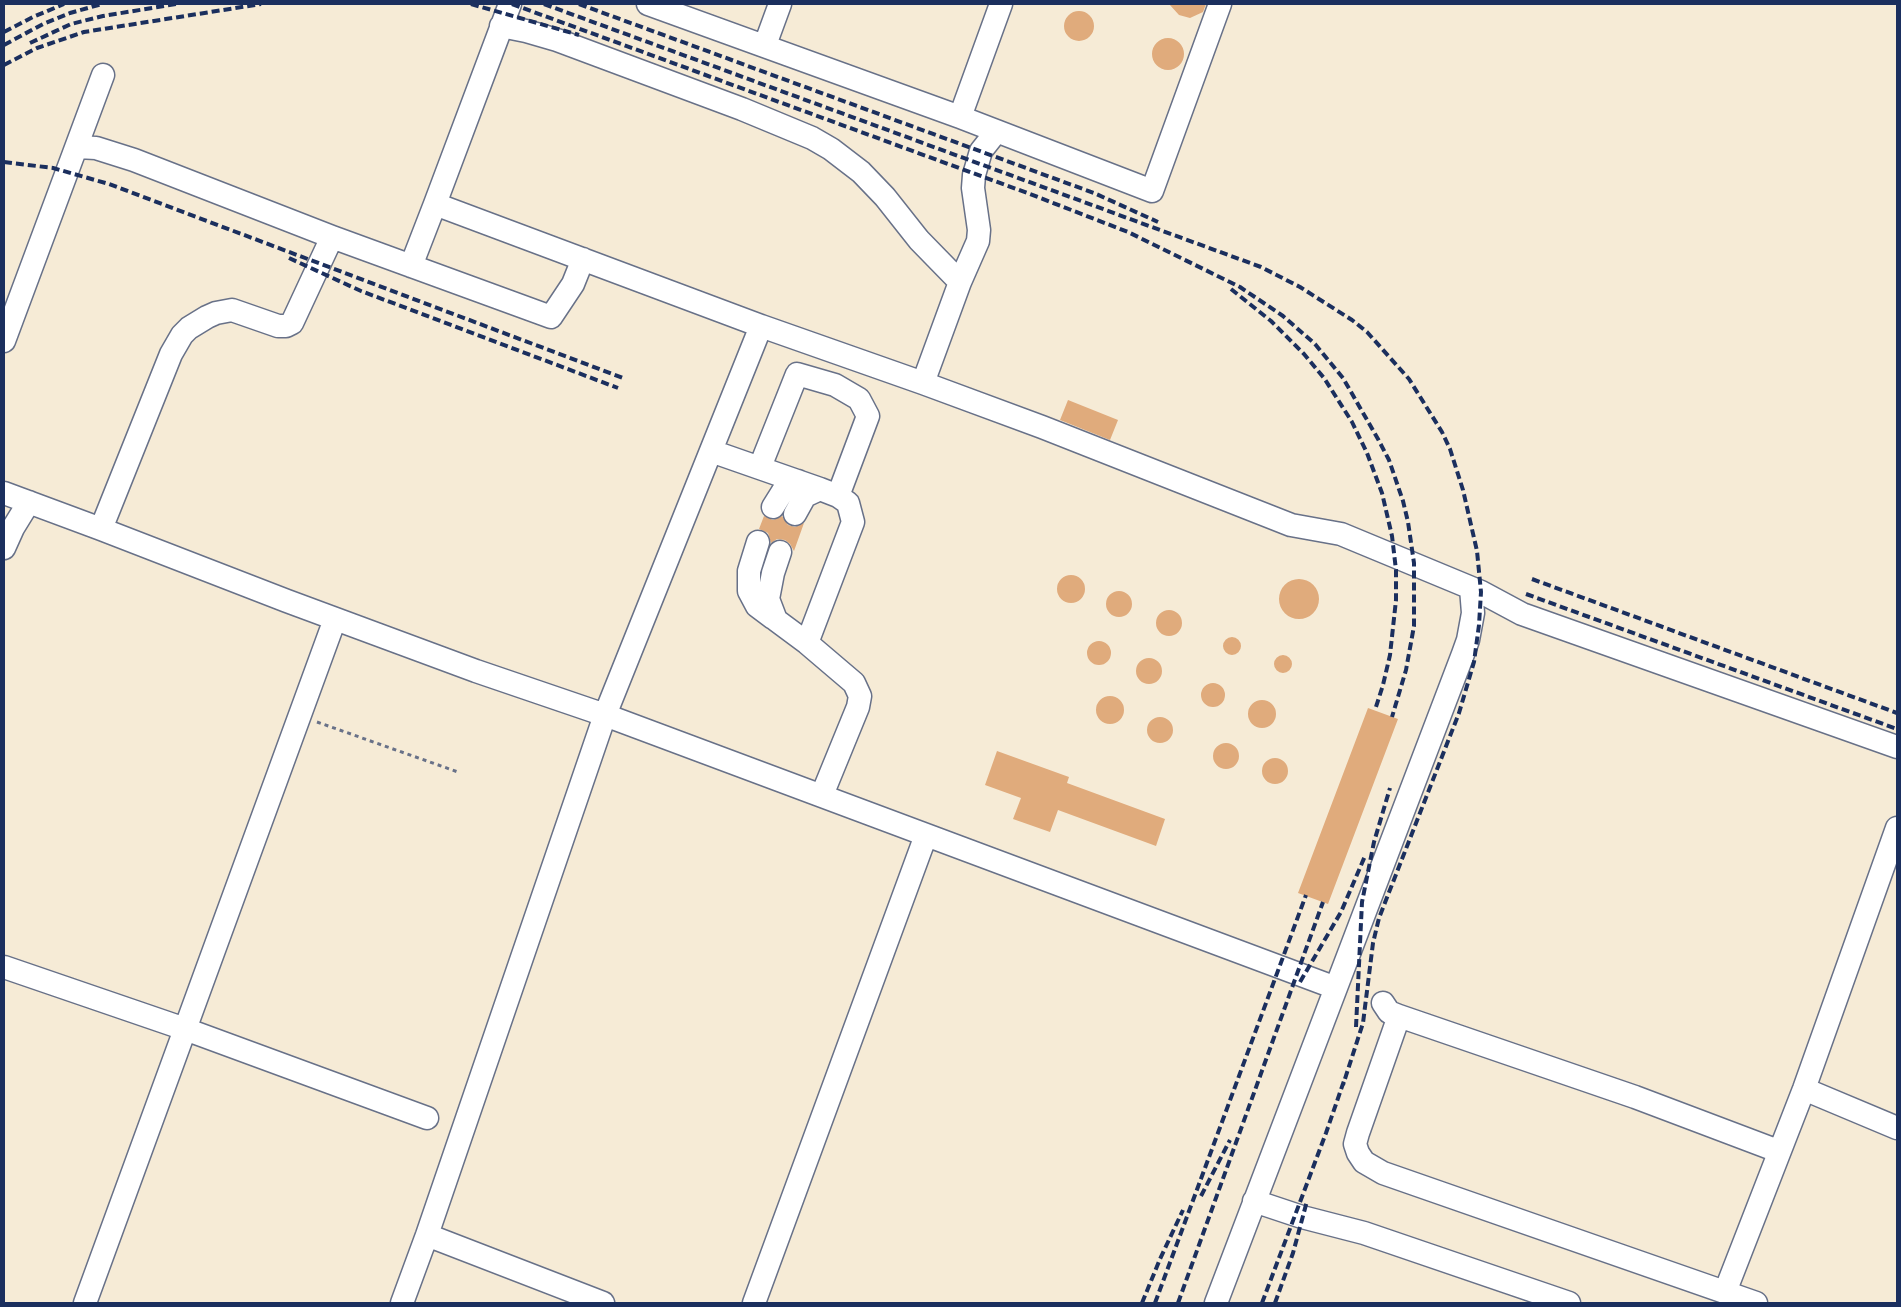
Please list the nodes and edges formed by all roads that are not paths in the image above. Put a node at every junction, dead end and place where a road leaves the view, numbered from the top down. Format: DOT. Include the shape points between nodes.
graph roads {
  1 [pos="510,4"];
  2 [pos="648,4"];
  3 [pos="780,4"];
  4 [pos="1001,4"];
  5 [pos="1220,4"];
  6 [pos="501,26"];
  7 [pos="765,46"];
  8 [pos="103,75"];
  9 [pos="960,117"];
  10 [pos="996,132"];
  11 [pos="77,147"];
  12 [pos="436,204"];
  13 [pos="332,236"];
  14 [pos="583,259"];
  15 [pos="411,266"];
  16 [pos="960,282"];
  17 [pos="760,326"];
  18 [pos="4,341"];
  19 [pos="809,344"];
  20 [pos="797,374"];
  21 [pos="923,382"];
  22 [pos="711,451"];
  23 [pos="760,467"];
  24 [pos="798,480"];
  25 [pos="829,492"];
  26 [pos="4,493"];
  27 [pos="29,502"];
  28 [pos="772,507"];
  29 [pos="795,514"];
  30 [pos="101,529"];
  31 [pos="758,542"];
  32 [pos="4,548"];
  33 [pos="780,552"];
  34 [pos="1471,588"];
  35 [pos="335,619"];
  36 [pos="776,620"];
  37 [pos="807,643"];
  38 [pos="605,715"];
  39 [pos="1897,747"];
  40 [pos="822,796"];
  41 [pos="1897,828"];
  42 [pos="926,835"];
  43 [pos="4,967"];
  44 [pos="1336,988"];
  45 [pos="185,1029"];
  46 [pos="1804,1089"];
  47 [pos="427,1118"];
  48 [pos="1897,1128"];
  49 [pos="1778,1151"];
  50 [pos="1254,1202"];
  51 [pos="427,1235"];
  52 [pos="1725,1292"];
  53 [pos="84,1303"];
  54 [pos="402,1303"];
  55 [pos="603,1303"];
  56 [pos="754,1303"];
  57 [pos="1216,1303"];
  58 [pos="1570,1303"];
  59 [pos="1756,1303"];
  1 -- 6 [label="lane"];
  2 -- 7 [label="lane"];
  3 -- 7 [label="lane"];
  4 -- 9 [label="lane"];
  5 -- 10 [label="lane" via="1152,191"];
  6 -- 12 [label="lane"];
  6 -- 16 [label="lane" via="557,40 819,142 861,172 906,226"];
  7 -- 9 [label="lane"];
  8 -- 11 [label="lane"];
  9 -- 10 [label="lane"];
  10 -- 16 [label="lane" via="981,151 977,163 973,188 978,241"];
  11 -- 13 [label="lane" via="96,148 134,160"];
  11 -- 18 [label="lane"];
  12 -- 14 [label="lane"];
  12 -- 15 [label="lane"];
  13 -- 15 [label="lane"];
  13 -- 30 [label="lane" via="292,323 278,326 232,310 207,317 182,335 171,354"];
  14 -- 15 [label="lane" via="573,284 551,317"];
  14 -- 17 [label="lane"];
  16 -- 21 [label="lane"];
  17 -- 19 [label="lane"];
  17 -- 22 [label="lane"];
  19 -- 20 [label="lane"];
  19 -- 21 [label="lane"];
  20 -- 23 [label="lane"];
  20 -- 25 [label="lane" via="835,385 859,400 868,416"];
  21 -- 34 [label="lane" via="1291,525 1341,534"];
  22 -- 23 [label="lane"];
  22 -- 38 [label="lane"];
  23 -- 24 [label="lane"];
  24 -- 25 [label="lane"];
  24 -- 28 [label="lane" via="783,491"];
  25 -- 29 [label="lane" via="805,496"];
  25 -- 37 [label="lane" via="848,502 853,522"];
  26 -- 27 [label="lane"];
  27 -- 30 [label="lane"];
  27 -- 32 [label="lane"];
  30 -- 35 [label="lane"];
  31 -- 36 [label="lane" via="749,571 749,591 757,606"];
  33 -- 36 [label="lane" via="768,599"];
  34 -- 39 [label="lane" via="1522,614"];
  34 -- 44 [label="lane" via="1473,613 1464,654"];
  35 -- 38 [label="lane"];
  35 -- 45 [label="lane"];
  36 -- 37 [label="lane"];
  37 -- 40 [label="lane" via="854,683 860,696"];
  38 -- 40 [label="lane"];
  38 -- 51 [label="lane"];
  40 -- 42 [label="lane"];
  41 -- 46 [label="lane"];
  42 -- 44 [label="lane"];
  42 -- 56 [label="lane"];
  43 -- 45 [label="lane"];
  44 -- 50 [label="lane"];
  45 -- 47 [label="lane"];
  45 -- 53 [label="lane"];
  46 -- 48 [label="lane"];
  46 -- 49 [label="lane"];
  49 -- 52 [label="lane"];
  49 -- 52 [label="lane" via="1391,1009 1355,1144 1364,1162 1382,1173"];
  50 -- 57 [label="lane"];
  50 -- 58 [label="lane" via="1364,1233"];
  51 -- 54 [label="lane"];
  51 -- 55 [label="lane"];
  52 -- 59 [label="lane"];
}
